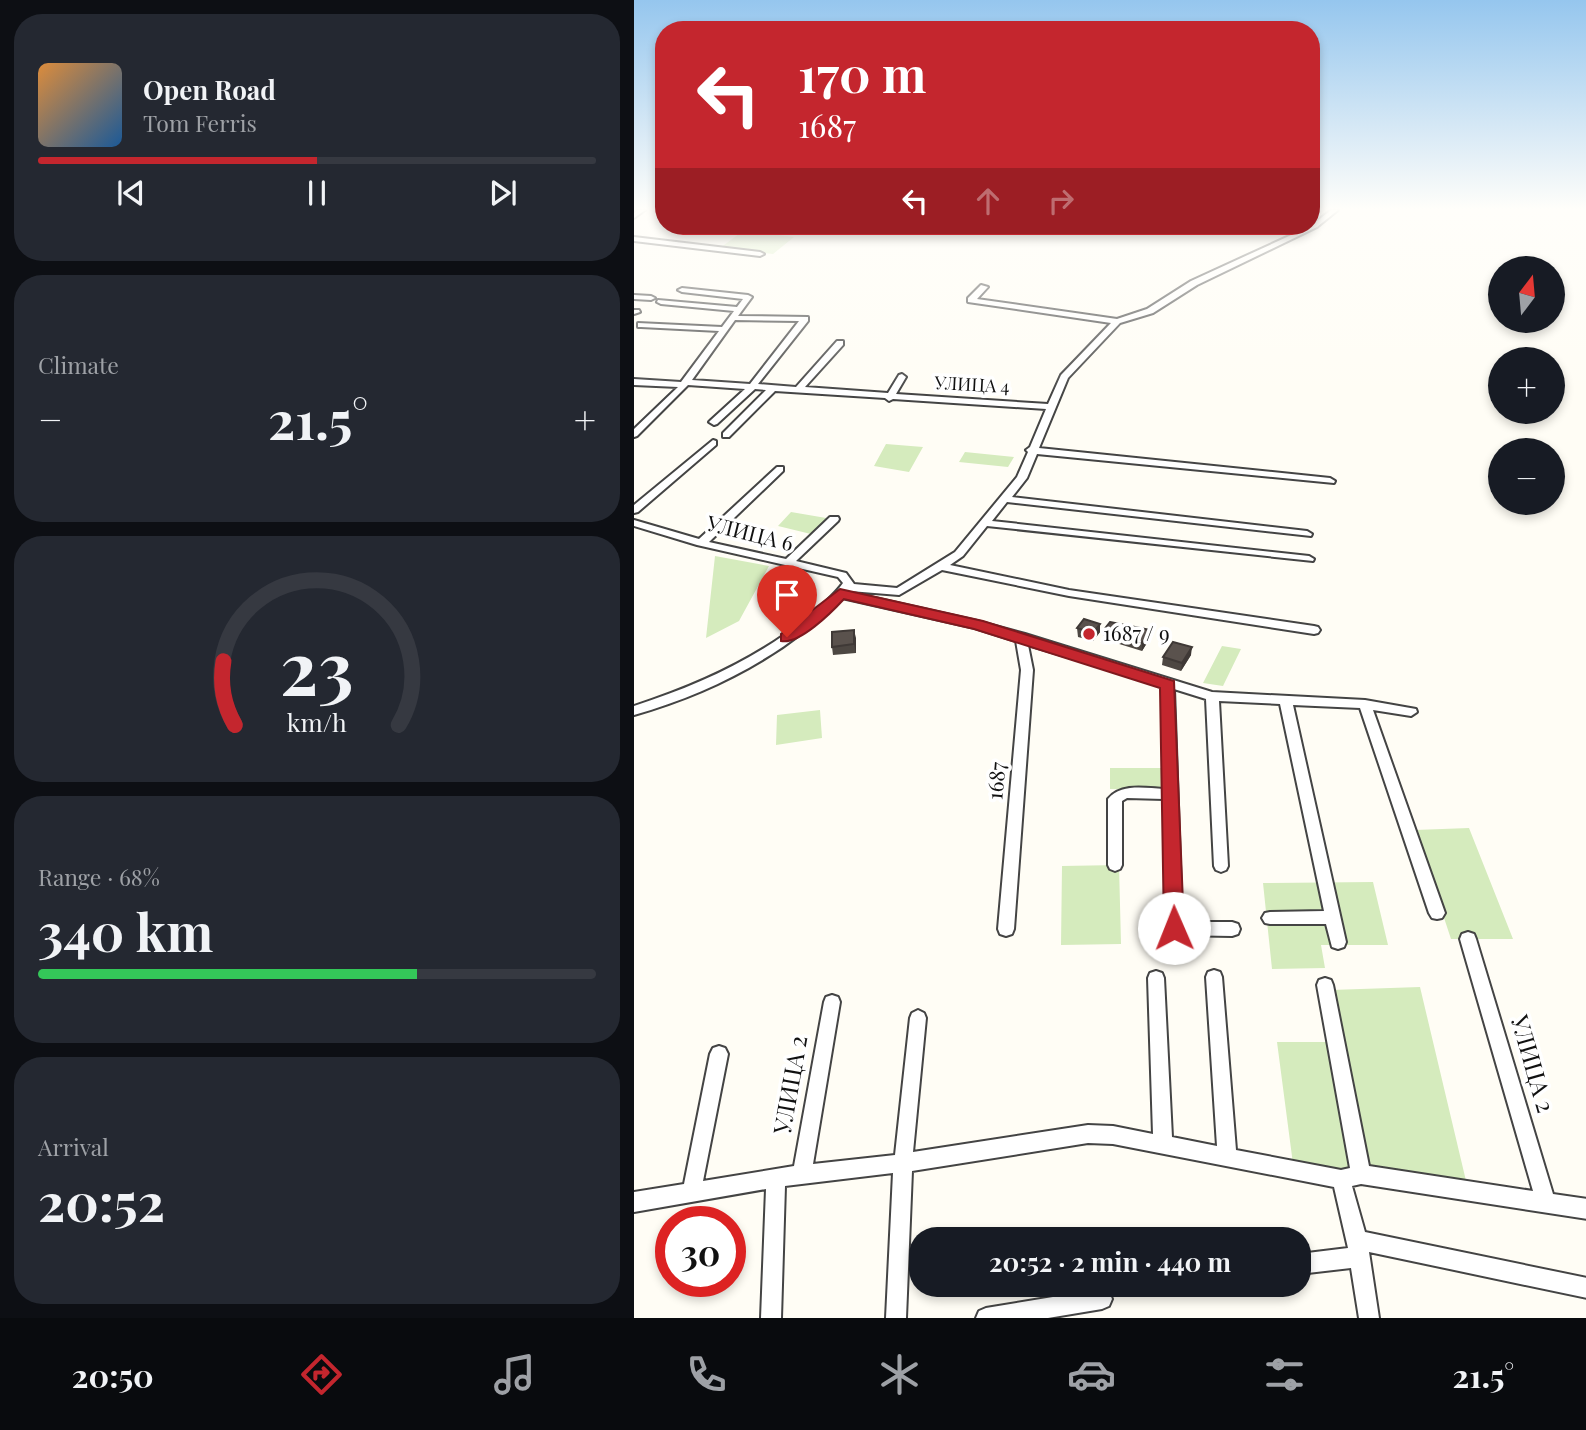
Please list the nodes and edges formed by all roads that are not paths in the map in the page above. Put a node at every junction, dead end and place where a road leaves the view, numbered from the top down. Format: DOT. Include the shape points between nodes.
graph roads {
  1 [pos="1218,272"];
  2 [pos="984,288"];
  3 [pos="682,290"];
  4 [pos="634,297"];
  5 [pos="651,299"];
  6 [pos="661,302"];
  7 [pos="738,309"];
  8 [pos="732,318"];
  9 [pos="1117,321"];
  10 [pos="641,325"];
  11 [pos="723,329"];
  12 [pos="840,343"];
  13 [pos="902,377"];
  14 [pos="634,382"];
  15 [pos="684,384"];
  16 [pos="751,388"];
  17 [pos="772,390"];
  18 [pos="797,391"];
  19 [pos="889,398"];
  20 [pos="1053,408"];
  21 [pos="714,422"];
  22 [pos="634,434"];
  23 [pos="726,435"];
  24 [pos="713,443"];
  25 [pos="1031,450"];
  26 [pos="780,469"];
  27 [pos="1330,481"];
  28 [pos="1003,499"];
  29 [pos="634,509"];
  30 [pos="834,519"];
  31 [pos="634,523"];
  32 [pos="985,523"];
  33 [pos="1307,534"];
  34 [pos="701,543"];
  35 [pos="1309,559"];
  36 [pos="787,564"];
  37 [pos="940,566"];
  38 [pos="843,591"];
  39 [pos="1314,630"];
  40 [pos="1021,638"];
  41 [pos="1168,685"];
  42 [pos="1212,696"];
  43 [pos="1286,701"];
  44 [pos="1366,704"];
  45 [pos="634,711"];
  46 [pos="1411,712"];
  47 [pos="1171,794"];
  48 [pos="1115,865"];
  49 [pos="1221,866"];
  50 [pos="1437,913"];
  51 [pos="1333,917"];
  52 [pos="1270,918"];
  53 [pos="1006,929"];
  54 [pos="1232,929"];
  55 [pos="1468,939"];
  56 [pos="1338,942"];
  57 [pos="1214,977"];
  58 [pos="1156,978"];
  59 [pos="1325,985"];
  60 [pos="832,1002"];
  61 [pos="918,1018"];
  62 [pos="719,1054"];
  63 [pos="1163,1143"];
  64 [pos="1227,1156"];
  65 [pos="903,1163"];
  66 [pos="802,1176"];
  67 [pos="1351,1177"];
  68 [pos="776,1178"];
  69 [pos="692,1191"];
  70 [pos="634,1202"];
  71 [pos="1546,1204"];
  72 [pos="1587,1209"];
  73 [pos="1358,1248"];
  74 [pos="1311,1261"];
  75 [pos="1587,1288"];
  76 [pos="1102,1299"];
  77 [pos="771,1318"];
  78 [pos="896,1318"];
  79 [pos="986,1318"];
  80 [pos="1369,1318"];
  1 -- 9 [label="street" via="1150,311"];
  2 -- 9 [label="street" via="971,300"];
  3 -- 7 [label="street" via="748,297"];
  4 -- 5 [label="street"];
  6 -- 7 [label="street"];
  7 -- 8 [label="street"];
  8 -- 11 [label="street"];
  8 -- 16 [label="street" via="805,319"];
  9 -- 20 [label="street" via="1064,377"];
  10 -- 11 [label="street"];
  11 -- 15 [label="street"];
  12 -- 18 [label="street"];
  13 -- 19 [label="street"];
  14 -- 15 [label="street, УЛИЦА 4"];
  15 -- 16 [label="street, УЛИЦА 4"];
  15 -- 22 [label="street"];
  16 -- 17 [label="street, УЛИЦА 4"];
  16 -- 21 [label="street"];
  17 -- 18 [label="street, УЛИЦА 4"];
  17 -- 23 [label="street"];
  18 -- 19 [label="street, УЛИЦА 4"];
  19 -- 20 [label="street, УЛИЦА 4"];
  20 -- 25 [label="street"];
  24 -- 29 [label="street"];
  25 -- 27 [label="street"];
  25 -- 28 [label="street" via="1022,478"];
  26 -- 34 [label="street"];
  28 -- 32 [label="street"];
  28 -- 33 [label="street"];
  30 -- 36 [label="street"];
  31 -- 34 [label="street, УЛИЦА 6"];
  32 -- 35 [label="street"];
  32 -- 37 [label="street" via="959,554"];
  34 -- 36 [label="street, УЛИЦА 6"];
  36 -- 38 [label="street, УЛИЦА 6" via="842,575 849,583"];
  37 -- 38 [label="street" via="899,592"];
  37 -- 39 [label="street" via="1069,593"];
  38 -- 40 [label="street"];
  38 -- 45 [label="street" via="814,620 723,677"];
  40 -- 41 [label="street"];
  40 -- 53 [label="street, 1687" via="1027,670"];
  41 -- 42 [label="street"];
  41 -- 47 [label="street"];
  42 -- 43 [label="street"];
  42 -- 49 [label="street"];
  43 -- 44 [label="street"];
  43 -- 51 [label="street"];
  44 -- 46 [label="street"];
  44 -- 50 [label="street"];
  47 -- 48 [label="street" via="1125,793 1115,799"];
  47 -- 54 [label="street" via="1174,928"];
  51 -- 52 [label="street"];
  51 -- 56 [label="street"];
  55 -- 71 [label="street, УЛИЦА 2"];
  57 -- 64 [label="street"];
  58 -- 63 [label="street"];
  59 -- 67 [label="street"];
  60 -- 66 [label="street, УЛИЦА 2"];
  61 -- 65 [label="street"];
  62 -- 69 [label="street"];
  63 -- 64 [label="street"];
  63 -- 65 [label="street" via="1088,1134"];
  64 -- 67 [label="street"];
  65 -- 66 [label="street"];
  65 -- 78 [label="street"];
  66 -- 68 [label="street"];
  67 -- 71 [label="street"];
  67 -- 73 [label="street"];
  68 -- 69 [label="street"];
  68 -- 77 [label="street"];
  69 -- 70 [label="street"];
  71 -- 72 [label="street"];
  73 -- 74 [label="street"];
  73 -- 75 [label="street"];
  73 -- 80 [label="street"];
  76 -- 79 [label="street"];
}
